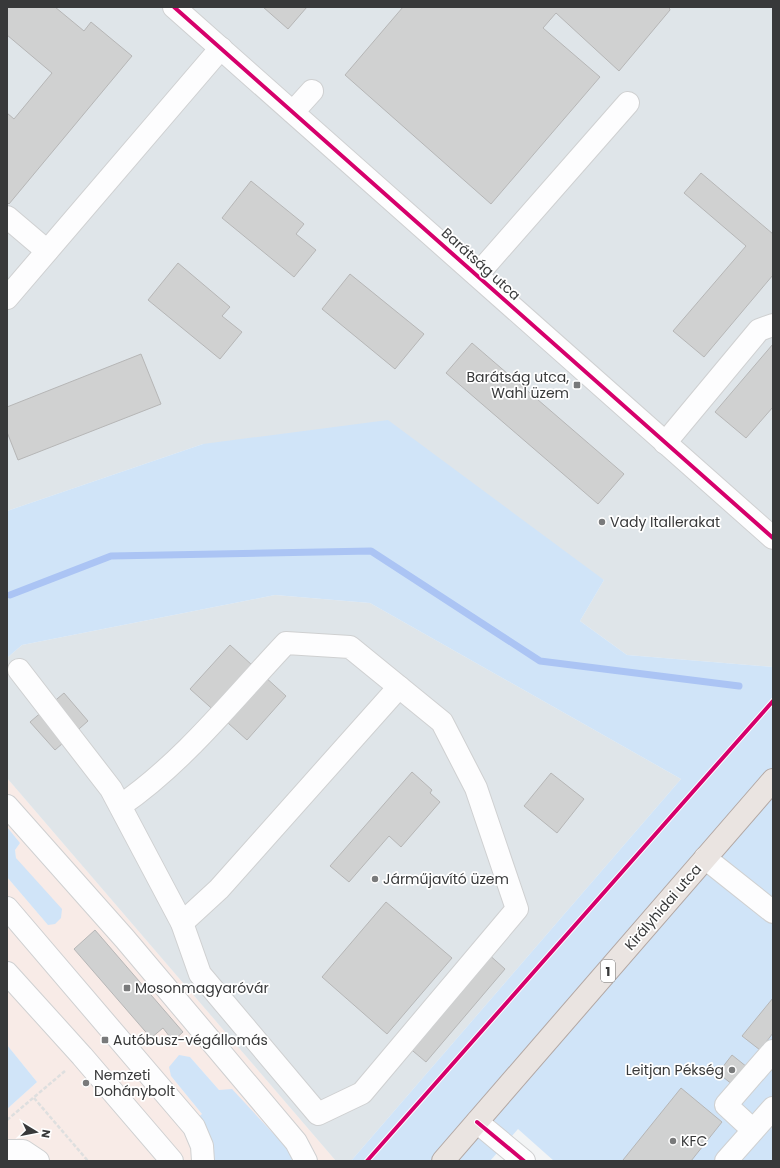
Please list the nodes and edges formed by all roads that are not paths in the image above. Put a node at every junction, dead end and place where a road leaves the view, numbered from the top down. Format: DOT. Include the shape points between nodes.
graph roads {
  1 [pos="174,7"];
  2 [pos="221,48"];
  3 [pos="312,91"];
  4 [pos="628,103"];
  5 [pos="293,112"];
  6 [pos="7,217"];
  7 [pos="47,251"];
  8 [pos="476,275"];
  9 [pos="7,298"];
  10 [pos="773,325"];
  11 [pos="665,443"];
  12 [pos="773,538"];
  13 [pos="11,669"];
  14 [pos="399,687"];
  15 [pos="773,780"];
  16 [pos="7,806"];
  17 [pos="120,806"];
  18 [pos="705,858"];
  19 [pos="7,908"];
  20 [pos="773,912"];
  21 [pos="182,923"];
  22 [pos="7,973"];
  23 [pos="773,1051"];
  24 [pos="773,1108"];
  25 [pos="477,1122"];
  26 [pos="753,1130"];
  27 [pos="7,1151"];
  28 [pos="38,1161"];
  29 [pos="172,1161"];
  30 [pos="203,1161"];
  31 [pos="306,1161"];
  32 [pos="443,1161"];
  33 [pos="524,1161"];
  34 [pos="726,1161"];
  1 -- 2 [label="street, Barátság utca"];
  2 -- 5 [label="street, Barátság utca"];
  2 -- 7 [label="street"];
  3 -- 5 [label="street"];
  4 -- 8 [label="street"];
  5 -- 8 [label="street, Barátság utca"];
  6 -- 7 [label="street"];
  7 -- 9 [label="street"];
  8 -- 11 [label="street, Barátság utca"];
  10 -- 11 [label="street" via="759,330"];
  11 -- 12 [label="street, Barátság utca"];
  13 -- 17 [label="street" via="111,789"];
  14 -- 17 [label="street" via="350,647 286,643 172,765"];
  14 -- 21 [label="street" via="219,889"];
  14 -- 21 [label="street" via="442,722 476,788 517,909 362,1093 318,1114 200,974"];
  15 -- 18 [label="main road, Királyhidai utca / 1"];
  16 -- 31 [label="street" via="125,939 296,1142"];
  17 -- 21 [label="street"];
  18 -- 20 [label="street"];
  18 -- 25 [label="main road, Királyhidai utca / 1"];
  19 -- 30 [label="street" via="194,1127 202,1146"];
  22 -- 29 [label="street"];
  23 -- 26 [label="street" via="726,1105"];
  24 -- 26 [label="street"];
  25 -- 32 [label="main road, Királyhidai utca / 1"];
  25 -- 33 [label="street"];
  26 -- 34 [label="street"];
  27 -- 28 [label="street" via="24,1151"];
}
